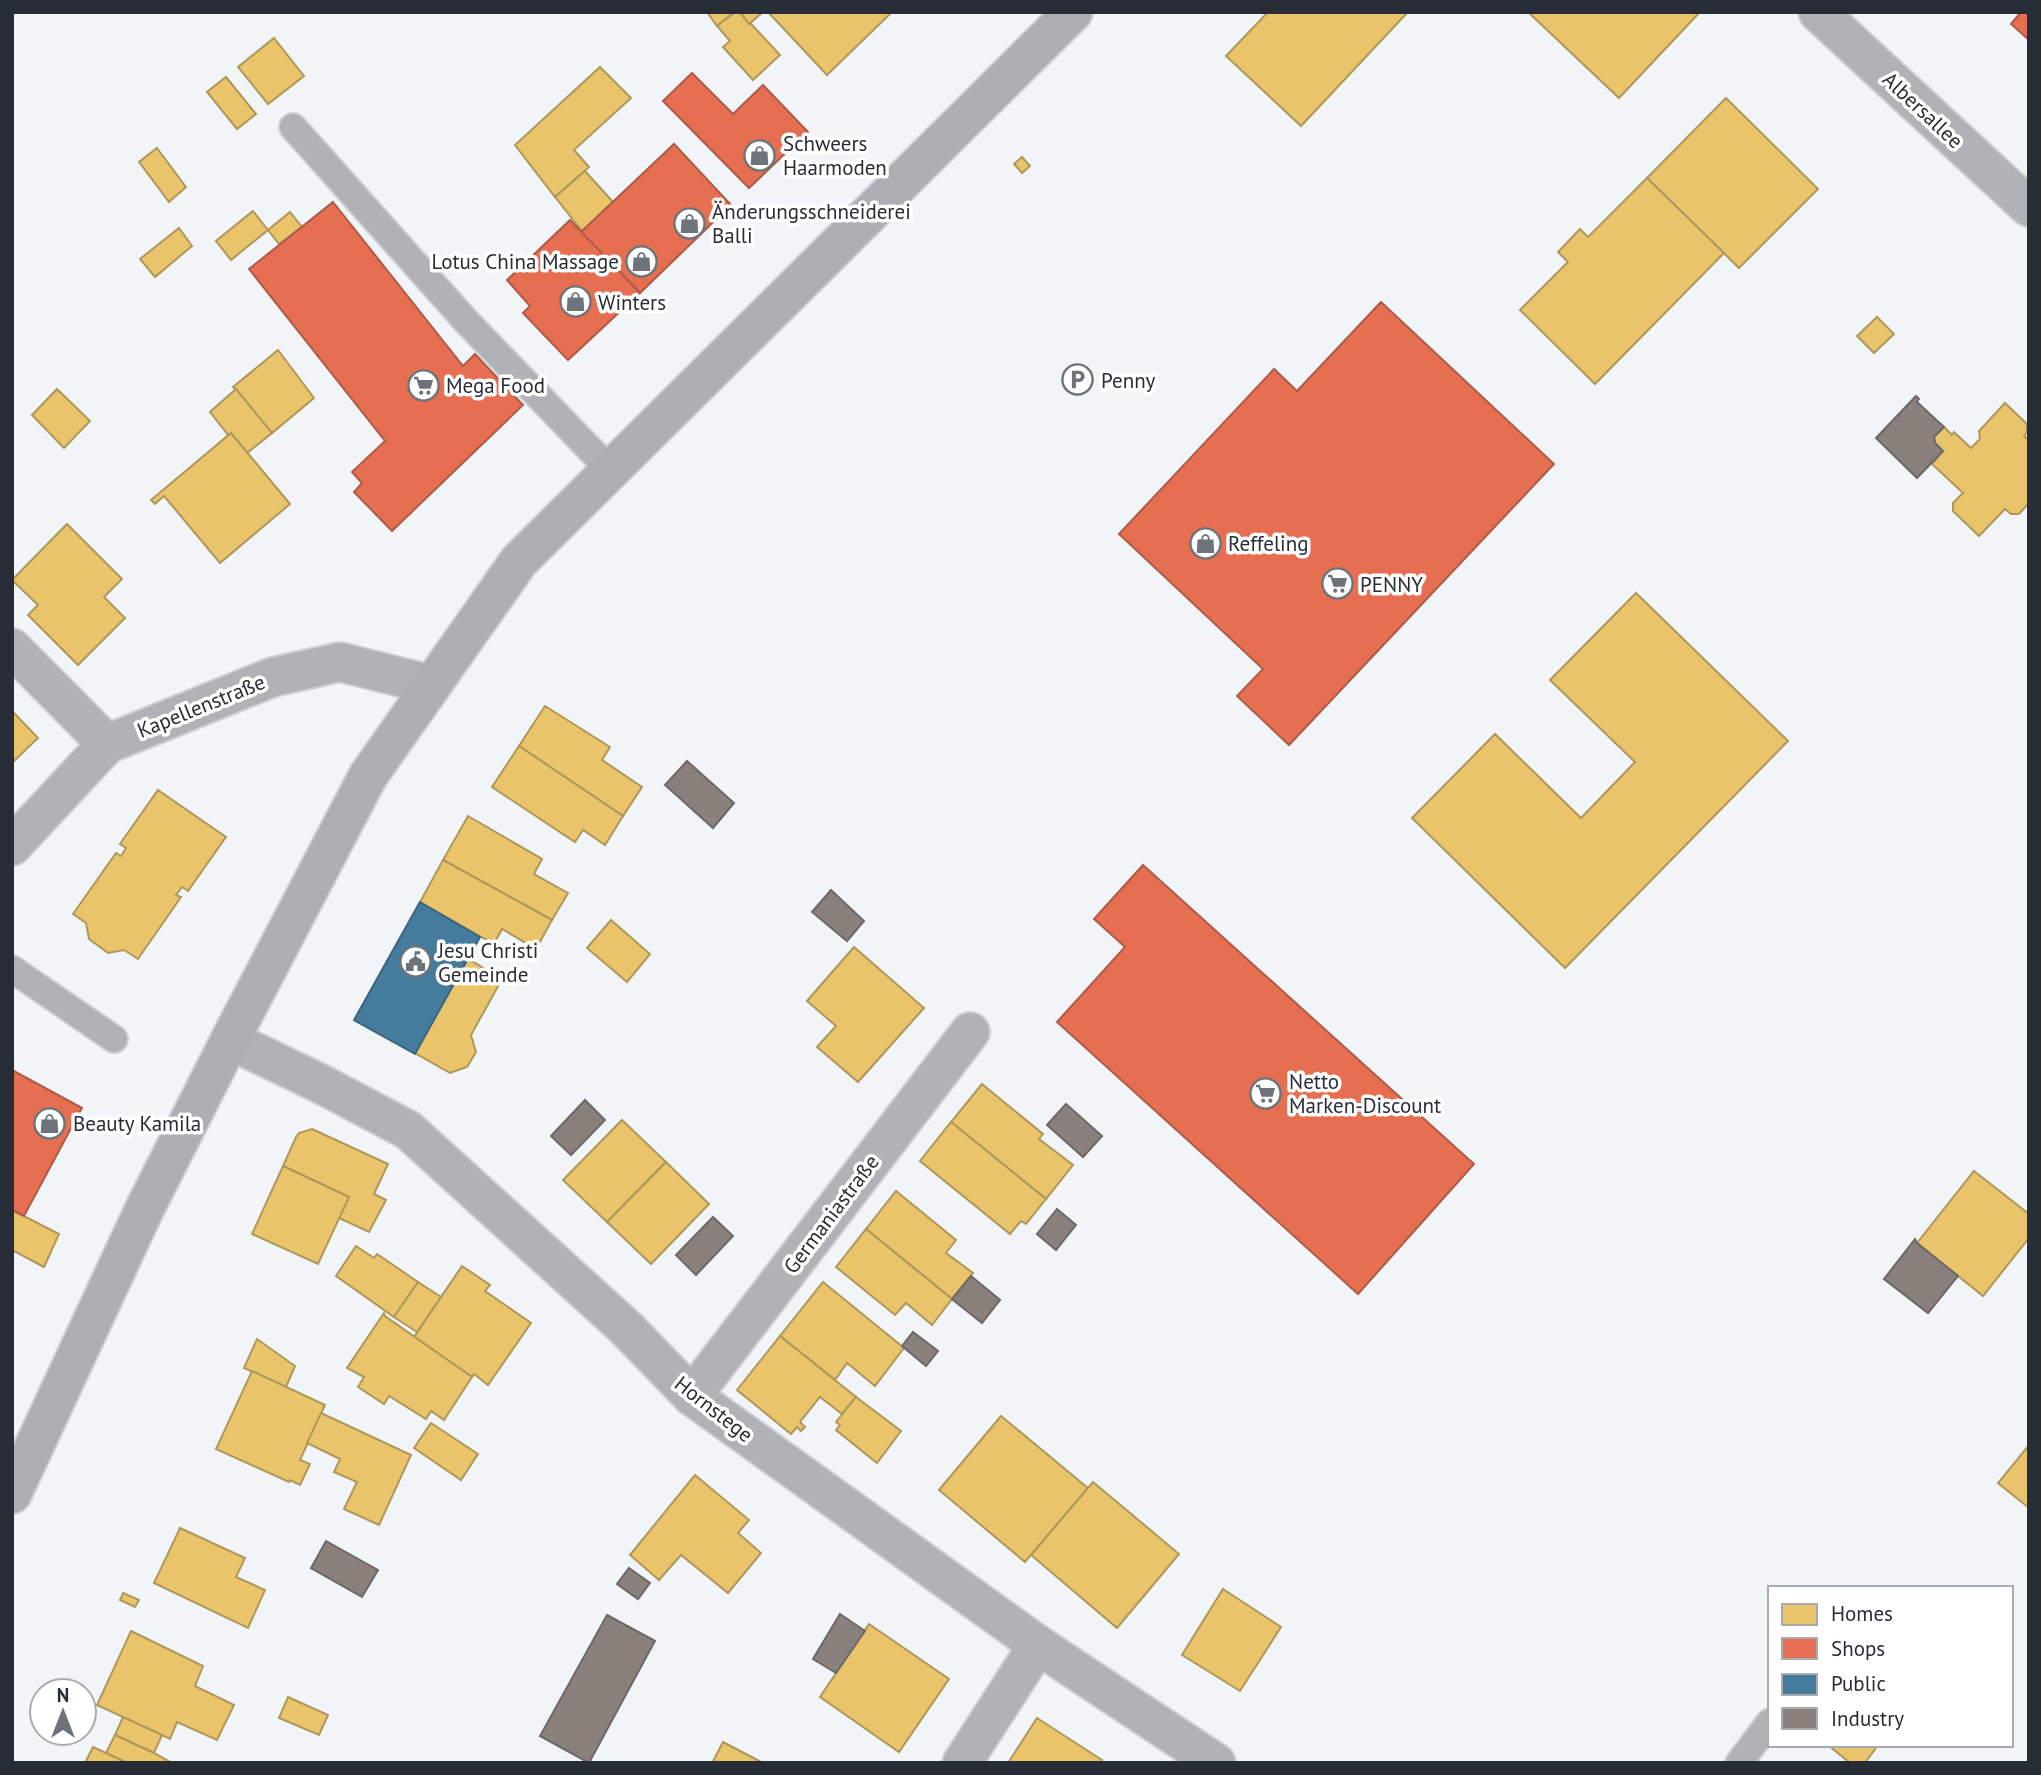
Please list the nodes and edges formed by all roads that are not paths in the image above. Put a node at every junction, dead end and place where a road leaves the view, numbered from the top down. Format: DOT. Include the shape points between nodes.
graph roads {
  1 [pos="1073,12"];
  2 [pos="1818,12"];
  3 [pos="293,127"];
  4 [pos="2029,207"];
  5 [pos="611,471"];
  6 [pos="12,648"];
  7 [pos="432,685"];
  8 [pos="107,744"];
  9 [pos="12,846"];
  10 [pos="12,969"];
  11 [pos="970,1032"];
  12 [pos="114,1039"];
  13 [pos="230,1040"];
  14 [pos="692,1396"];
  15 [pos="12,1494"];
  16 [pos="1038,1645"];
  17 [pos="1768,1725"];
  18 [pos="962,1763"];
  19 [pos="1216,1763"];
  20 [pos="1739,1763"];
  1 -- 5 [label="main road"];
  2 -- 4 [label="street, Albersallee"];
  3 -- 5 [label="lane" via="466,321"];
  5 -- 7 [label="main road" via="519,561"];
  6 -- 8 [label="street"];
  7 -- 8 [label="street, Kapellenstraße" via="340,662 273,677"];
  7 -- 13 [label="main road" via="368,776"];
  8 -- 9 [label="street, Kapellenstraße"];
  10 -- 12 [label="lane"];
  11 -- 14 [label="street, Germaniastraße"];
  13 -- 14 [label="street, Hornstege" via="408,1130 626,1328"];
  13 -- 15 [label="main road" via="144,1210"];
  14 -- 16 [label="street, Hornstege"];
  16 -- 18 [label="street"];
  16 -- 19 [label="street, Hornstege"];
  17 -- 20 [label="lane"];
}
